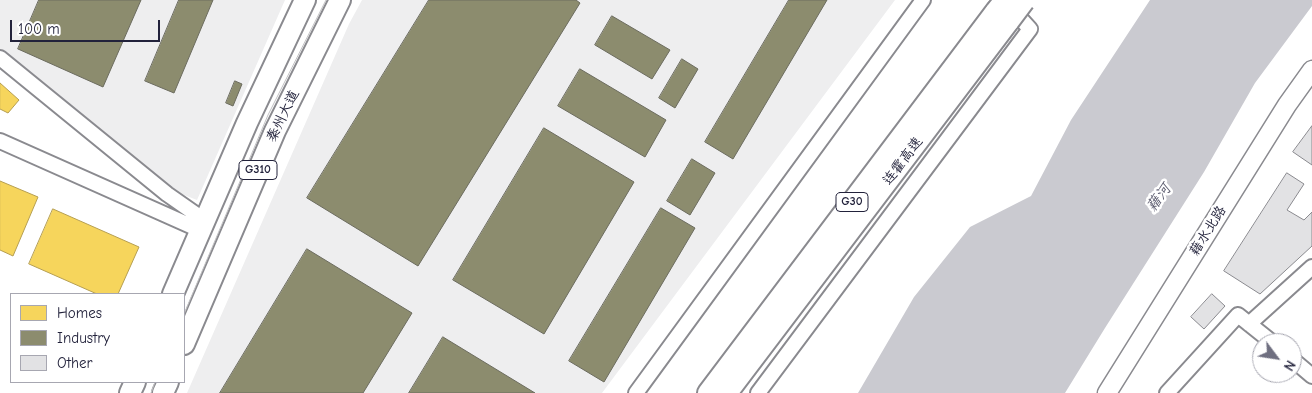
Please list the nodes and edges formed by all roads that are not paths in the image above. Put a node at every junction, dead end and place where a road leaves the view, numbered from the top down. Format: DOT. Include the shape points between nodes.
graph roads {
  1 [pos="305,0"];
  2 [pos="340,0"];
  3 [pos="922,0"];
  4 [pos="1010,5"];
  5 [pos="0,58"];
  6 [pos="1312,70"];
  7 [pos="1312,80"];
  8 [pos="0,141"];
  9 [pos="203,224"];
  10 [pos="1312,268"];
  11 [pos="173,293"];
  12 [pos="1244,320"];
  13 [pos="1260,333"];
  14 [pos="185,342"];
  15 [pos="1302,368"];
  16 [pos="1312,376"];
  17 [pos="636,393"];
  18 [pos="708,393"];
  19 [pos="727,393"];
  20 [pos="758,393"];
  21 [pos="1107,393"];
  22 [pos="1115,393"];
  23 [pos="1167,393"];
  1 -- 9 [label="highway, G310"];
  2 -- 14 [label="highway, 秦州大道 / G310" via="275,131"];
  3 -- 17 [label="street"];
  4 -- 18 [label="highway, 连霍高速 / G30"];
  4 -- 19 [label="highway, 连霍高速 / G30"];
  4 -- 20 [label="street" via="1030,29"];
  5 -- 9 [label="street" via="167,194 198,215"];
  6 -- 21 [label="main road, 藉水北路"];
  7 -- 22 [label="main road, 藉水北路"];
  8 -- 9 [label="street"];
  9 -- 11 [label="highway, G310"];
  10 -- 12 [label="street"];
  12 -- 13 [label="street"];
  12 -- 23 [label="street"];
  15 -- 16 [label="street"];
}
